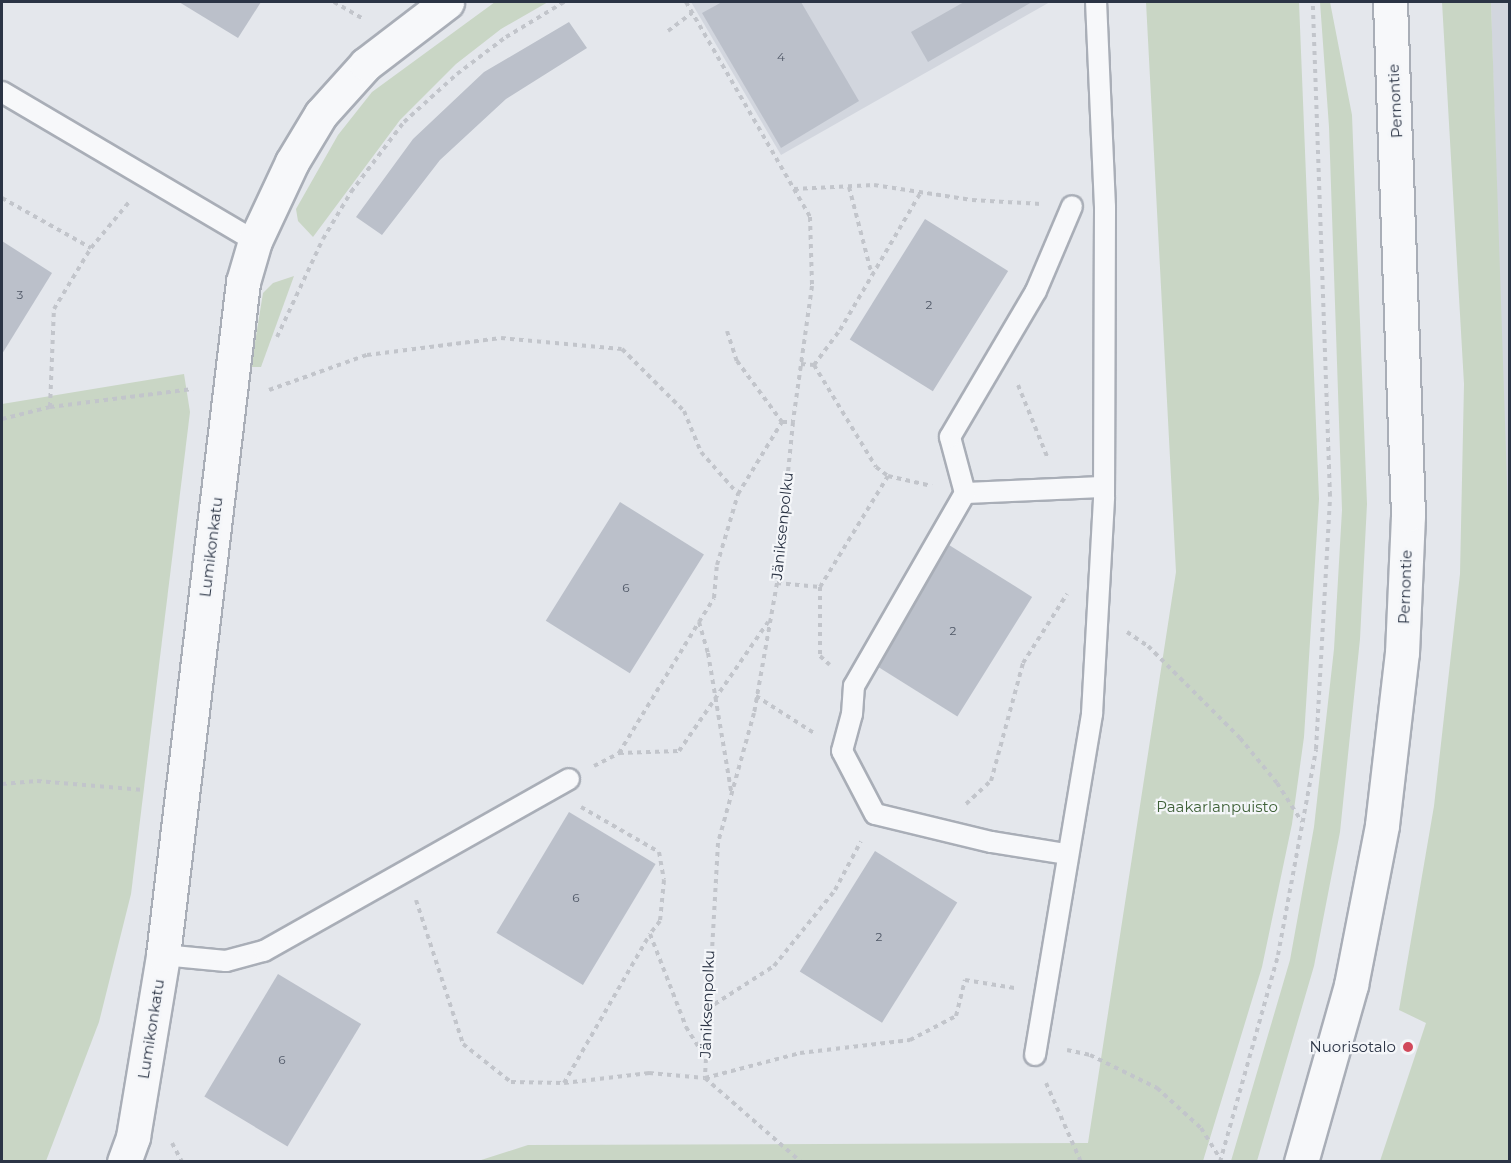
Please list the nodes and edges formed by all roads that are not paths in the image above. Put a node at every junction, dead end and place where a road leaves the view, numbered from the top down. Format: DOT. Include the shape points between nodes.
graph roads {
  1 [pos="447,2"];
  2 [pos="1096,2"];
  3 [pos="1390,2"];
  4 [pos="2,92"];
  5 [pos="1072,206"];
  6 [pos="255,241"];
  7 [pos="1103,487"];
  8 [pos="965,493"];
  9 [pos="569,779"];
  10 [pos="1066,854"];
  11 [pos="163,955"];
  12 [pos="1036,1048"];
  13 [pos="124,1161"];
  14 [pos="1301,1161"];
  1 -- 6 [label="street, Lumikonkatu" via="366,64 321,114 292,162"];
  2 -- 7 [label="lane" via="1105,207"];
  3 -- 14 [label="street, Pernontie" via="1408,515 1402,653 1382,825 1351,985"];
  4 -- 6 [label="lane"];
  5 -- 8 [label="lane" via="1036,291 950,437"];
  6 -- 11 [label="street, Lumikonkatu" via="243,282 228,391"];
  7 -- 8 [label="lane"];
  7 -- 10 [label="lane" via="1092,714"];
  8 -- 10 [label="lane" via="854,686 852,714 842,751 875,814"];
  9 -- 11 [label="lane" via="264,951 226,961"];
  10 -- 12 [label="lane"];
  11 -- 13 [label="street, Lumikonkatu" via="133,1137"];
}
